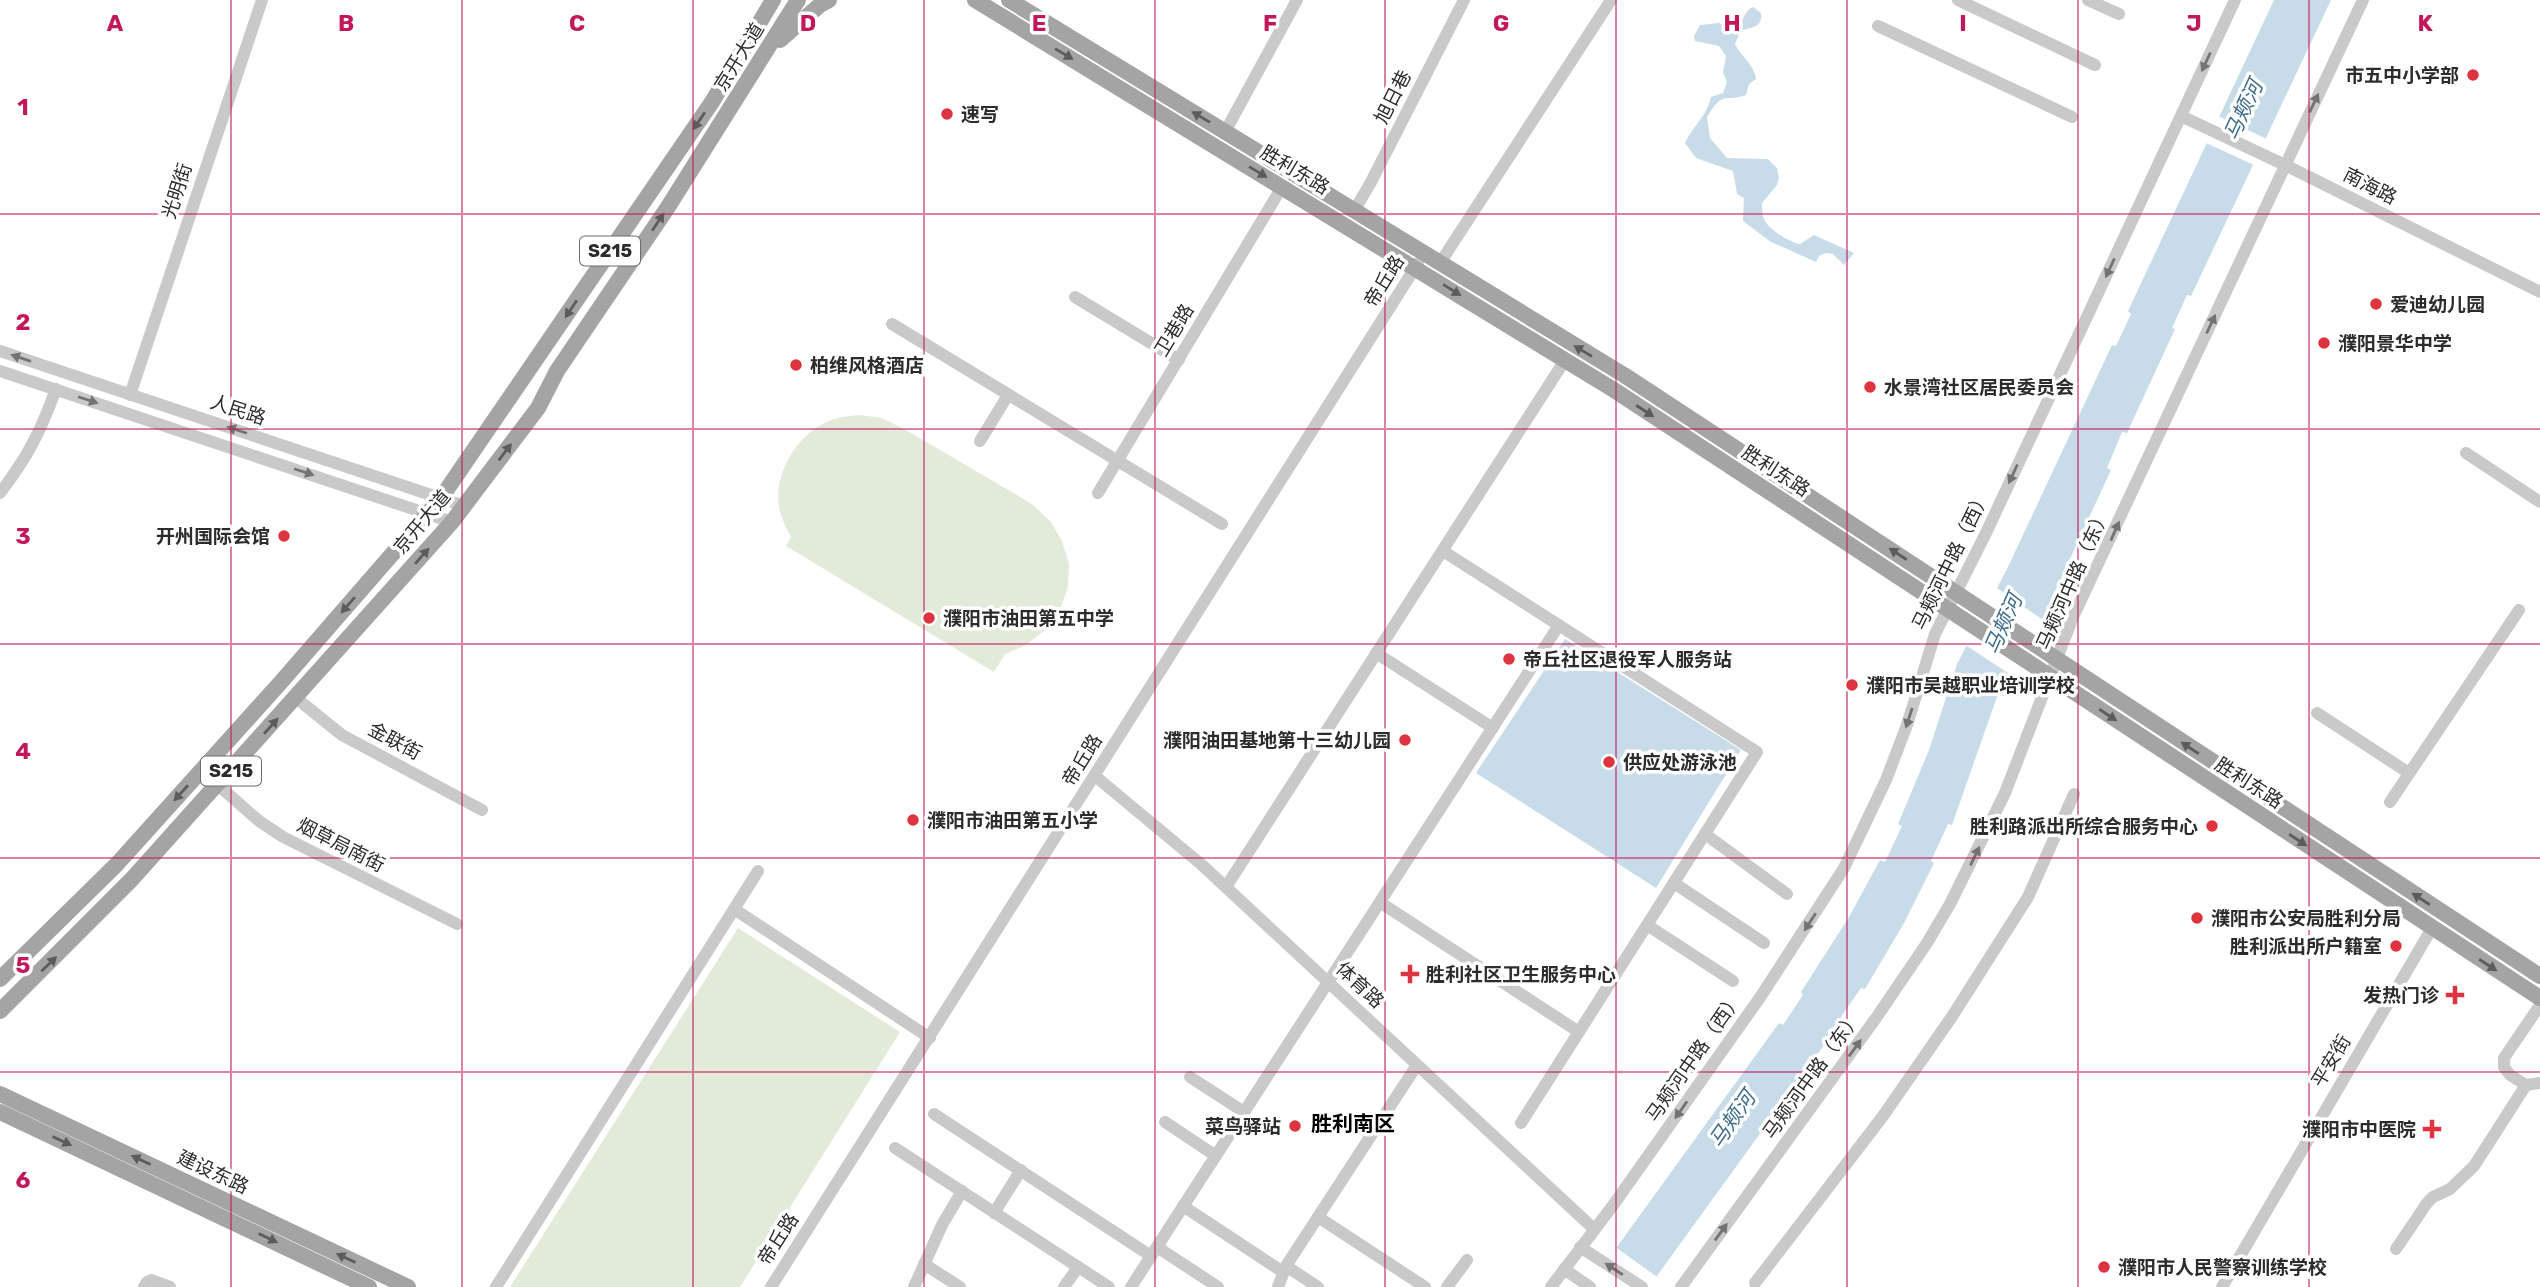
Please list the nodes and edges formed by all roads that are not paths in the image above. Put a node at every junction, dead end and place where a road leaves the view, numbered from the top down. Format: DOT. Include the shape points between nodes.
graph roads {
  1 [pos="261,0"];
  2 [pos="762,0"];
  3 [pos="773,0"];
  4 [pos="798,0"];
  5 [pos="829,0"];
  6 [pos="967,0"];
  7 [pos="1009,0"];
  8 [pos="1297,0"];
  9 [pos="1464,0"];
  10 [pos="1611,0"];
  11 [pos="1958,0"];
  12 [pos="2088,0"];
  13 [pos="2235,0"];
  14 [pos="2363,0"];
  15 [pos="980,3"];
  16 [pos="2119,14"];
  17 [pos="757,26"];
  18 [pos="1878,26"];
  19 [pos="765,54"];
  20 [pos="2095,65"];
  21 [pos="2181,116"];
  22 [pos="2072,117"];
  23 [pos="1225,132"];
  24 [pos="2285,165"];
  25 [pos="1282,187"];
  26 [pos="1354,211"];
  27 [pos="1420,261"];
  28 [pos="1440,263"];
  29 [pos="2540,292"];
  30 [pos="1075,297"];
  31 [pos="892,324"];
  32 [pos="0,351"];
  33 [pos="1179,360"];
  34 [pos="1565,360"];
  35 [pos="0,371"];
  36 [pos="56,389"];
  37 [pos="130,395"];
  38 [pos="1008,395"];
  39 [pos="980,440"];
  40 [pos="2466,453"];
  41 [pos="1117,462"];
  42 [pos="0,493"];
  43 [pos="1098,493"];
  44 [pos="441,498"];
  45 [pos="2540,502"];
  46 [pos="464,506"];
  47 [pos="429,513"];
  48 [pos="452,522"];
  49 [pos="1222,524"];
  50 [pos="1443,551"];
  51 [pos="1960,595"];
  52 [pos="2519,610"];
  53 [pos="1952,611"];
  54 [pos="1559,625"];
  55 [pos="1376,653"];
  56 [pos="2058,660"];
  57 [pos="2051,677"];
  58 [pos="296,698"];
  59 [pos="2317,713"];
  60 [pos="1493,728"];
  61 [pos="2409,773"];
  62 [pos="1095,776"];
  63 [pos="218,785"];
  64 [pos="2074,794"];
  65 [pos="2390,802"];
  66 [pos="482,810"];
  67 [pos="1705,834"];
  68 [pos="758,871"];
  69 [pos="1674,883"];
  70 [pos="1226,887"];
  71 [pos="1787,894"];
  72 [pos="1381,902"];
  73 [pos="734,909"];
  74 [pos="457,924"];
  75 [pos="1647,925"];
  76 [pos="2432,928"];
  77 [pos="1763,943"];
  78 [pos="2540,976"];
  79 [pos="0,979"];
  80 [pos="1733,981"];
  81 [pos="1330,982"];
  82 [pos="2540,999"];
  83 [pos="2540,1005"];
  84 [pos="0,1011"];
  85 [pos="1579,1031"];
  86 [pos="930,1038"];
  87 [pos="1417,1065"];
  88 [pos="1190,1077"];
  89 [pos="2540,1083"];
  90 [pos="2526,1085"];
  91 [pos="0,1094"];
  92 [pos="0,1112"];
  93 [pos="1244,1112"];
  94 [pos="934,1114"];
  95 [pos="1165,1122"];
  96 [pos="1521,1123"];
  97 [pos="895,1147"];
  98 [pos="1216,1156"];
  99 [pos="1021,1170"];
  100 [pos="962,1191"];
  101 [pos="1183,1206"];
  102 [pos="994,1213"];
  103 [pos="1318,1217"];
  104 [pos="1594,1229"];
  105 [pos="1583,1249"];
  106 [pos="2396,1249"];
  107 [pos="1154,1251"];
  108 [pos="1466,1260"];
  109 [pos="924,1264"];
  110 [pos="1078,1267"];
  111 [pos="1285,1269"];
  112 [pos="1568,1272"];
  113 [pos="1755,1283"];
  114 [pos="144,1287"];
  115 [pos="170,1287"];
  116 [pos="369,1287"];
  117 [pos="408,1287"];
  118 [pos="496,1287"];
  119 [pos="771,1287"];
  120 [pos="914,1287"];
  121 [pos="960,1287"];
  122 [pos="1064,1287"];
  123 [pos="1109,1287"];
  124 [pos="1131,1287"];
  125 [pos="1218,1287"];
  126 [pos="1278,1287"];
  127 [pos="1318,1287"];
  128 [pos="1425,1287"];
  129 [pos="1447,1287"];
  130 [pos="1550,1287"];
  131 [pos="1590,1287"];
  132 [pos="1642,1287"];
  133 [pos="1681,1287"];
  134 [pos="2222,1287"];
  1 -- 37 [label="street, 光明街"];
  2 -- 17 [label="main road"];
  3 -- 17 [label="main road, 京开大道 / S215"];
  4 -- 19 [label="main road, 京开大道 / S215"];
  5 -- 19 [label="main road"];
  6 -- 15 [label="main road, 胜利东路"];
  23 -- 7 [label="main road, 胜利东路, one-way"];
  8 -- 23 [label="street"];
  9 -- 26 [label="street, 旭日巷"];
  10 -- 28 [label="street"];
  11 -- 20 [label="street"];
  12 -- 16 [label="street"];
  13 -- 21 [label="street, 马颊河中路（西）, one-way"];
  24 -- 14 [label="street, 马颊河中路（东）, one-way"];
  15 -- 25 [label="main road, 胜利东路, one-way"];
  17 -- 44 [label="main road, 京开大道 / S215, one-way" via="712,102"];
  18 -- 22 [label="street"];
  46 -- 19 [label="main road, 京开大道 / S215, one-way" via="538,408 557,371"];
  21 -- 24 [label="street, 南海路"];
  21 -- 51 [label="street, 马颊河中路（西）, one-way"];
  23 -- 26 [label="main road, 胜利东路"];
  24 -- 29 [label="street, 南海路"];
  56 -- 24 [label="street, 马颊河中路（东）, one-way" via="2073,617"];
  25 -- 27 [label="main road, 胜利东路"];
  25 -- 33 [label="street, 卫巷路"];
  26 -- 27 [label="main road, 胜利东路"];
  27 -- 28 [label="main road, 胜利东路"];
  27 -- 34 [label="main road, 胜利东路, one-way"];
  27 -- 62 [label="street, 帝丘路"];
  51 -- 28 [label="main road, 胜利东路, one-way" via="1624,375"];
  30 -- 33 [label="street"];
  31 -- 38 [label="street"];
  37 -- 32 [label="street, 人民路, one-way"];
  33 -- 41 [label="street, 卫巷路"];
  34 -- 50 [label="street"];
  34 -- 53 [label="main road, 胜利东路, one-way"];
  35 -- 36 [label="street, 人民路"];
  36 -- 42 [label="street" via="39,434"];
  36 -- 47 [label="street, 人民路, one-way"];
  44 -- 37 [label="street, 人民路, one-way"];
  38 -- 39 [label="street"];
  38 -- 41 [label="street"];
  40 -- 45 [label="street"];
  41 -- 43 [label="street, 卫巷路"];
  41 -- 49 [label="street"];
  44 -- 46 [label="street, 人民路"];
  44 -- 47 [label="main road, 京开大道 / S215"];
  46 -- 48 [label="main road, 京开大道 / S215"];
  47 -- 48 [label="street, 人民路"];
  47 -- 79 [label="main road, 京开大道 / S215, one-way" via="117,864"];
  58 -- 48 [label="main road, 京开大道 / S215, one-way"];
  50 -- 54 [label="street"];
  50 -- 55 [label="street"];
  51 -- 53 [label="street, 马颊河中路（西）"];
  51 -- 56 [label="main road, 胜利东路"];
  52 -- 61 [label="street"];
  53 -- 57 [label="main road, 胜利东路"];
  53 -- 104 [label="street, 马颊河中路（西）, one-way" via="1935,634 1907,725 1844,868 1761,996"];
  54 -- 60 [label="street"];
  54 -- 67 [label="street" via="1757,752"];
  55 -- 60 [label="street"];
  55 -- 70 [label="street"];
  56 -- 57 [label="street, 马颊河中路（东）"];
  78 -- 56 [label="main road, 胜利东路, one-way"];
  57 -- 76 [label="main road, 胜利东路, one-way"];
  133 -- 57 [label="street, 马颊河中路（东）, one-way" via="1927,943 1974,860"];
  63 -- 58 [label="main road, 京开大道 / S215, one-way"];
  58 -- 66 [label="street, 金联街" via="342,735"];
  59 -- 61 [label="street"];
  60 -- 72 [label="street"];
  61 -- 65 [label="street"];
  62 -- 70 [label="street, 体育路"];
  62 -- 86 [label="street, 帝丘路"];
  63 -- 74 [label="street, 烟草局南街" via="283,837"];
  84 -- 63 [label="main road, 京开大道 / S215, one-way"];
  64 -- 113 [label="street" via="2028,897 1953,1015 1883,1116"];
  67 -- 69 [label="street"];
  67 -- 71 [label="street"];
  68 -- 73 [label="street"];
  69 -- 75 [label="street"];
  69 -- 77 [label="street"];
  70 -- 81 [label="street, 体育路"];
  72 -- 81 [label="street"];
  72 -- 85 [label="street"];
  73 -- 86 [label="street"];
  73 -- 118 [label="street"];
  75 -- 80 [label="street"];
  75 -- 85 [label="street"];
  76 -- 82 [label="main road, 胜利东路, one-way"];
  76 -- 134 [label="street, 平安街"];
  81 -- 87 [label="street, 体育路"];
  81 -- 93 [label="street"];
  83 -- 90 [label="street" via="2504,1058 2510,1075"];
  85 -- 96 [label="street"];
  86 -- 119 [label="street, 帝丘路"];
  87 -- 103 [label="street"];
  87 -- 104 [label="street, 体育路"];
  88 -- 93 [label="street"];
  89 -- 90 [label="street"];
  90 -- 106 [label="street" via="2474,1166 2427,1203"];
  117 -- 91 [label="main road, 建设东路, one-way"];
  92 -- 116 [label="main road, 建设东路, one-way"];
  93 -- 98 [label="street"];
  94 -- 99 [label="street"];
  95 -- 98 [label="street"];
  97 -- 100 [label="street"];
  98 -- 101 [label="street"];
  99 -- 102 [label="street"];
  99 -- 107 [label="street"];
  100 -- 102 [label="street"];
  100 -- 109 [label="street"];
  101 -- 107 [label="street"];
  101 -- 111 [label="street"];
  102 -- 110 [label="street"];
  103 -- 111 [label="street"];
  103 -- 128 [label="street"];
  104 -- 105 [label="street, 马颊河中路（西）"];
  105 -- 112 [label="street, 马颊河中路（西）"];
  132 -- 105 [label="street, one-way"];
  107 -- 124 [label="street"];
  107 -- 125 [label="street"];
  108 -- 129 [label="street"];
  109 -- 120 [label="street"];
  109 -- 121 [label="street"];
  110 -- 122 [label="street"];
  110 -- 123 [label="street"];
  111 -- 126 [label="street"];
  111 -- 127 [label="street"];
  112 -- 130 [label="street, 马颊河中路（西）"];
  112 -- 131 [label="street"];
  114 -- 115 [label="street" via="151,1280"];
}
